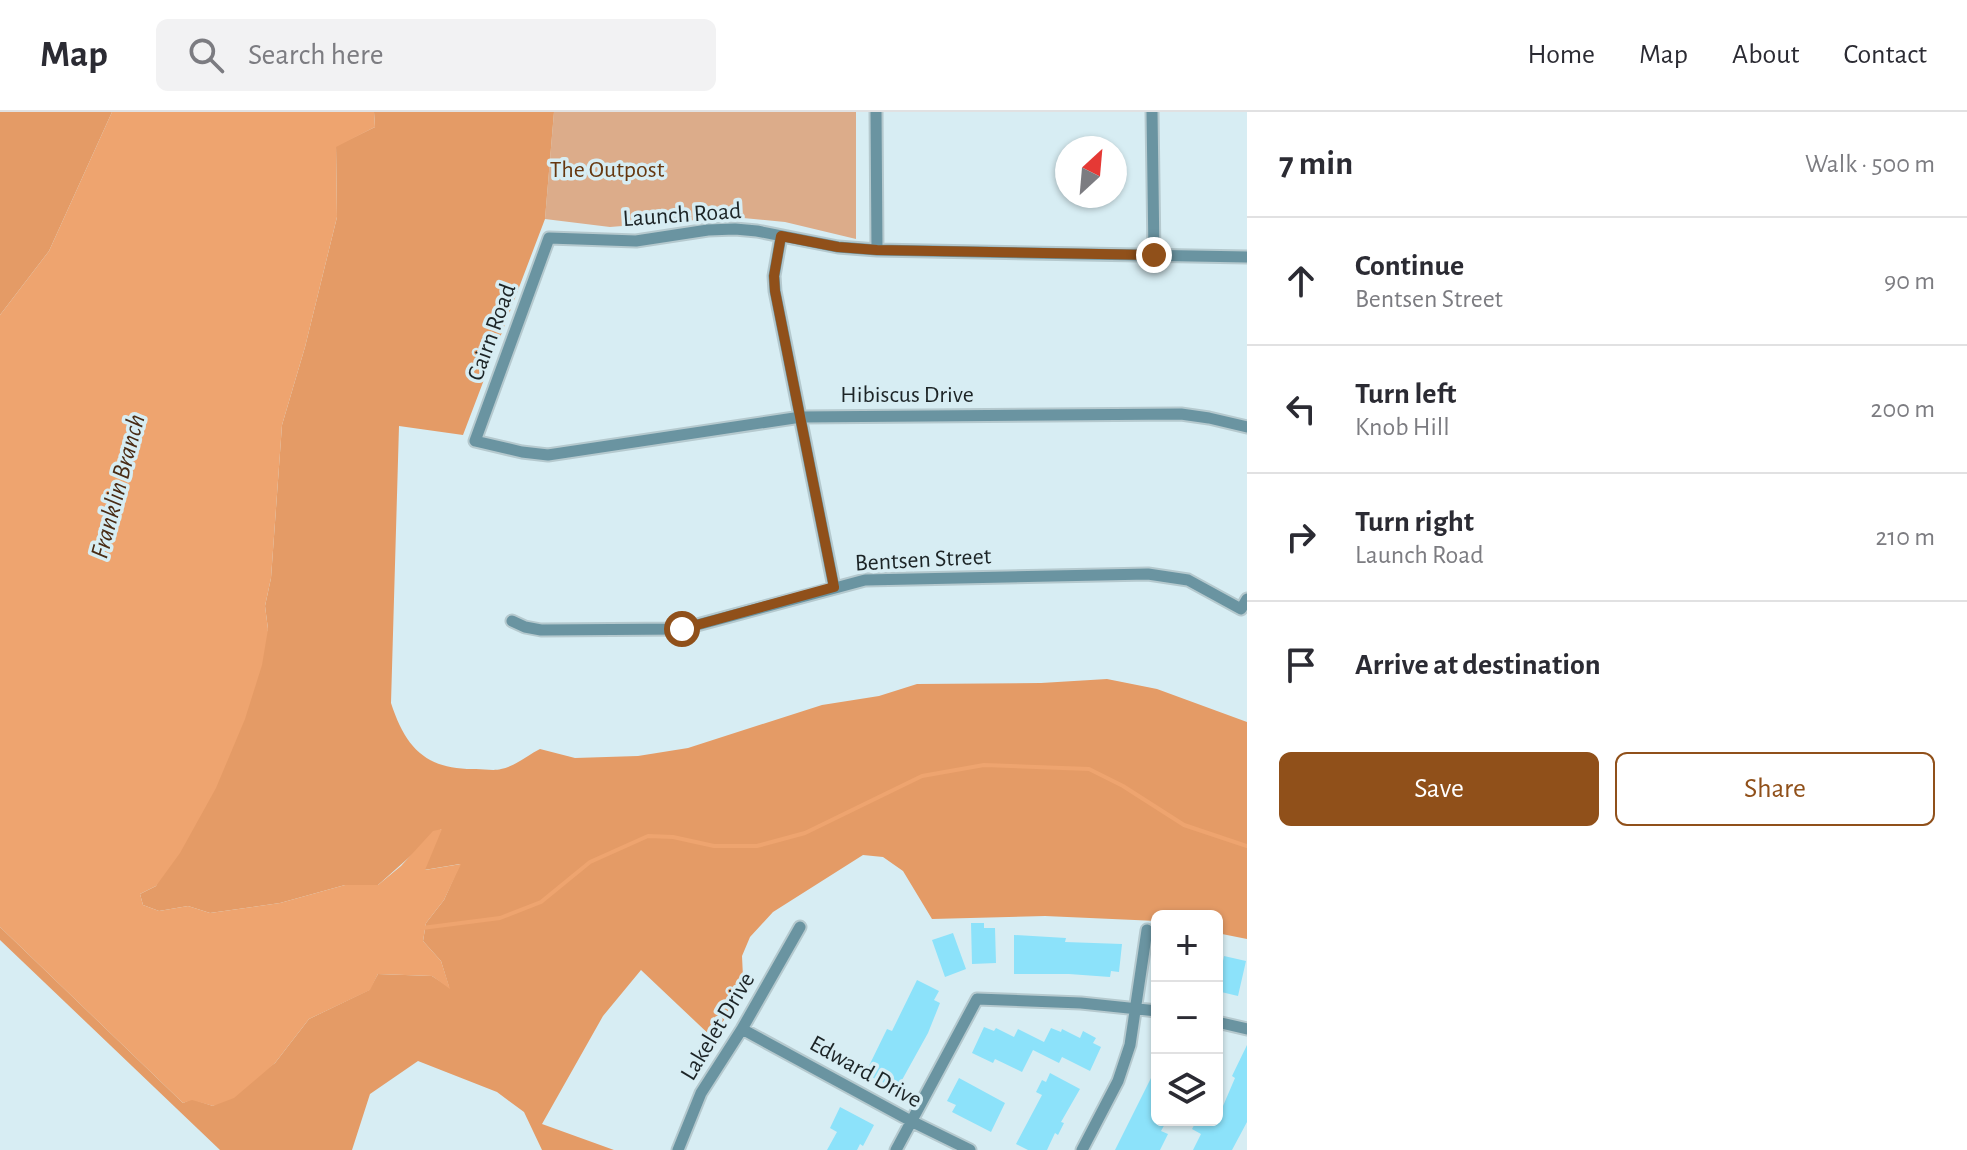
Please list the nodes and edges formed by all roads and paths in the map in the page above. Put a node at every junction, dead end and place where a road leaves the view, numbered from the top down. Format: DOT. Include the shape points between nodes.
graph roads {
  1 [pos="876,112"];
  2 [pos="1152,112"];
  3 [pos="781,236"];
  4 [pos="549,238"];
  5 [pos="877,250"];
  6 [pos="1154,255"];
  7 [pos="1247,257"];
  8 [pos="801,417"];
  9 [pos="1247,427"];
  10 [pos="475,441"];
  11 [pos="834,587"];
  12 [pos="1244,604"];
  13 [pos="512,621"];
  14 [pos="800,927"];
  15 [pos="1147,930"];
  16 [pos="1137,1008"];
  17 [pos="1151,1010"];
  18 [pos="1223,1023"];
  19 [pos="742,1029"];
  20 [pos="1247,1029"];
  21 [pos="911,1121"];
  22 [pos="678,1150"];
  23 [pos="896,1150"];
  24 [pos="970,1150"];
  25 [pos="1082,1150"];
  1 -- 5 [label="street"];
  2 -- 6 [label="street"];
  3 -- 4 [label="street, Launch Road" via="735,229 636,241"];
  3 -- 5 [label="street, Launch Road"];
  3 -- 8 [label="street" via="775,291"];
  4 -- 10 [label="street, Cairn Road"];
  5 -- 6 [label="street, Launch Road"];
  6 -- 7 [label="street, Launch Road"];
  8 -- 9 [label="street, Hibiscus Drive" via="1181,414"];
  8 -- 10 [label="street, Hibiscus Drive" via="548,455"];
  8 -- 11 [label="street"];
  11 -- 12 [label="street, Bentsen Street" via="884,579 1148,574 1188,580"];
  11 -- 13 [label="street, Bentsen Street" via="682,629 541,630"];
  14 -- 19 [label="street, Lakelet Drive"];
  15 -- 16 [label="street"];
  16 -- 17 [label="street"];
  16 -- 21 [label="street" via="977,999"];
  16 -- 25 [label="street" via="1118,1081"];
  18 -- 20 [label="street"];
  19 -- 21 [label="street, Edward Drive"];
  19 -- 22 [label="street, Lakelet Drive" via="701,1093"];
  21 -- 23 [label="street"];
  21 -- 24 [label="street, Edward Drive"];
}
